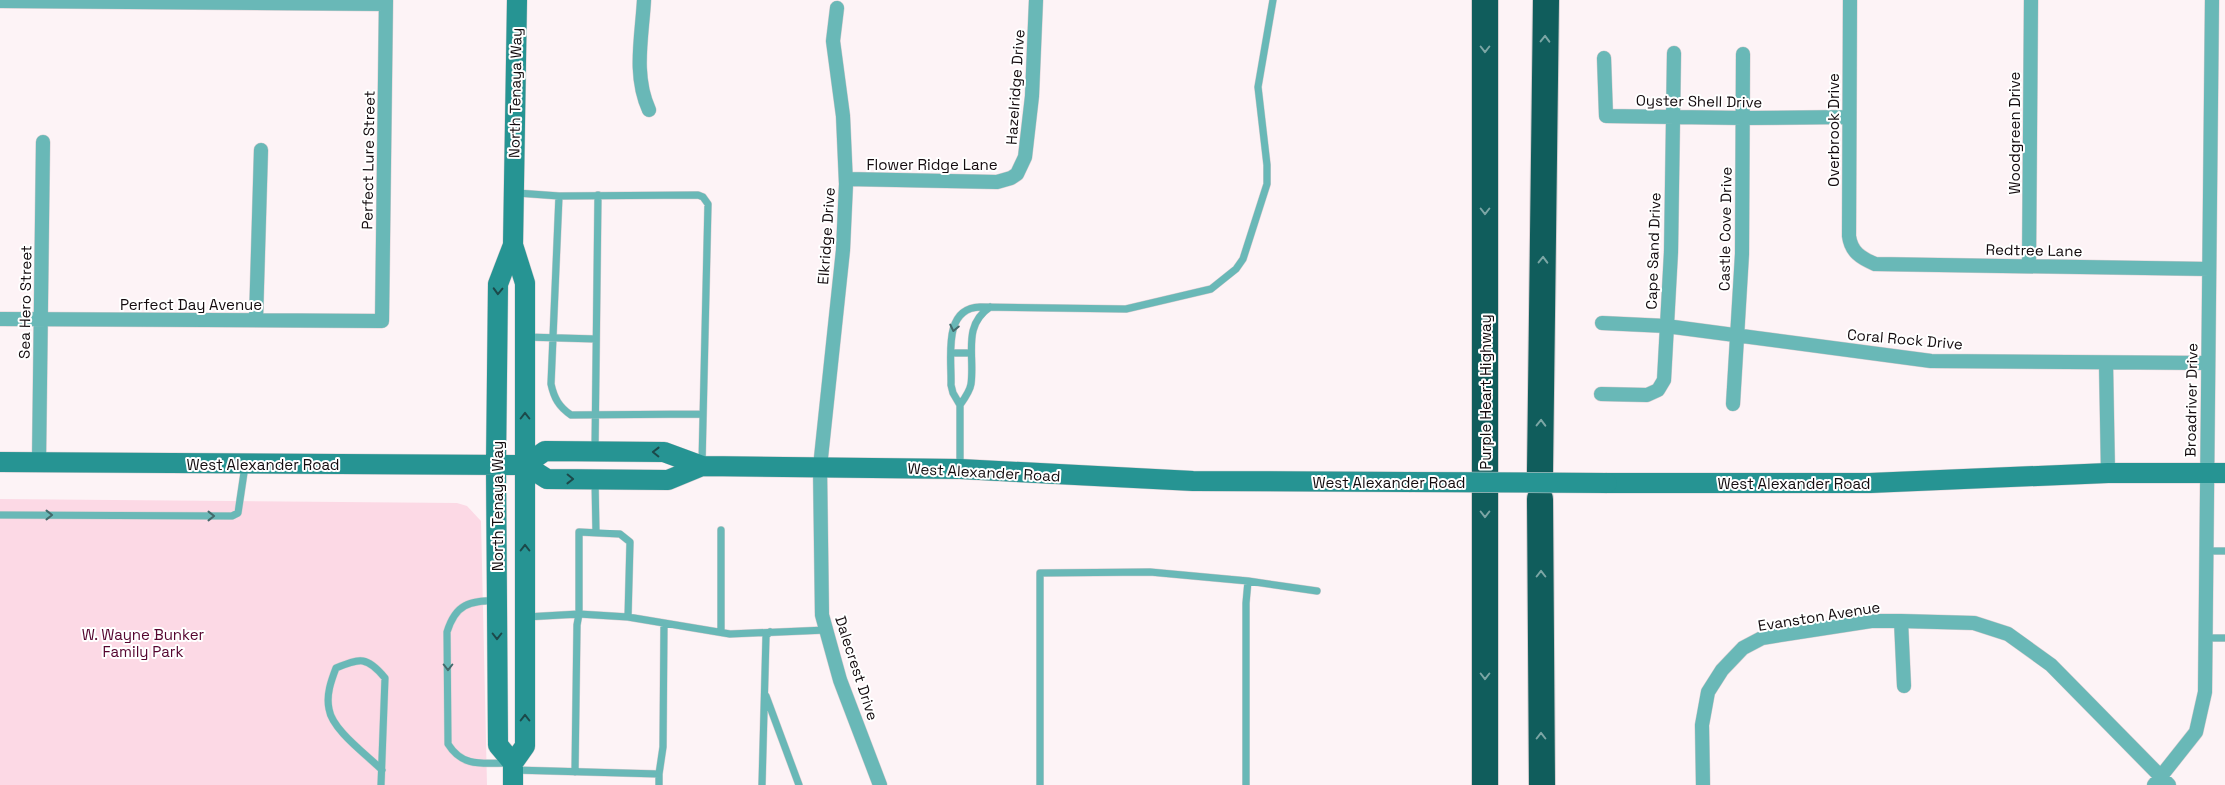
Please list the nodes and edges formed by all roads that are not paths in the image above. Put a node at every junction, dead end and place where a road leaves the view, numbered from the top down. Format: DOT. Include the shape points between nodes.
graph roads {
  1 [pos="517,0"];
  2 [pos="644,0"];
  3 [pos="1036,0"];
  4 [pos="1273,0"];
  5 [pos="1485,0"];
  6 [pos="1546,0"];
  7 [pos="1850,0"];
  8 [pos="2031,0"];
  9 [pos="2212,0"];
  10 [pos="1,1"];
  11 [pos="195,1"];
  12 [pos="386,2"];
  13 [pos="837,8"];
  14 [pos="1674,53"];
  15 [pos="1743,54"];
  16 [pos="1604,58"];
  17 [pos="649,110"];
  18 [pos="1849,117"];
  19 [pos="1673,118"];
  20 [pos="1744,118"];
  21 [pos="43,142"];
  22 [pos="260,150"];
  23 [pos="1016,174"];
  24 [pos="846,179"];
  25 [pos="513,193"];
  26 [pos="598,195"];
  27 [pos="559,196"];
  28 [pos="513,245"];
  29 [pos="1859,257"];
  30 [pos="2029,266"];
  31 [pos="2209,269"];
  32 [pos="991,307"];
  33 [pos="0,319"];
  34 [pos="41,319"];
  35 [pos="256,320"];
  36 [pos="382,321"];
  37 [pos="1602,323"];
  38 [pos="1666,326"];
  39 [pos="525,337"];
  40 [pos="1738,337"];
  41 [pos="553,338"];
  42 [pos="596,339"];
  43 [pos="952,352"];
  44 [pos="971,352"];
  45 [pos="2106,363"];
  46 [pos="2208,363"];
  47 [pos="1601,394"];
  48 [pos="1733,404"];
  49 [pos="960,405"];
  50 [pos="703,414"];
  51 [pos="596,415"];
  52 [pos="595,452"];
  53 [pos="0,462"];
  54 [pos="38,462"];
  55 [pos="245,464"];
  56 [pos="496,465"];
  57 [pos="525,465"];
  58 [pos="702,466"];
  59 [pos="820,467"];
  60 [pos="960,469"];
  61 [pos="1540,472"];
  62 [pos="2108,473"];
  63 [pos="2215,473"];
  64 [pos="596,479"];
  65 [pos="1540,499"];
  66 [pos="0,515"];
  67 [pos="721,530"];
  68 [pos="596,532"];
  69 [pos="2206,551"];
  70 [pos="2225,551"];
  71 [pos="1248,581"];
  72 [pos="1317,591"];
  73 [pos="497,600"];
  74 [pos="579,614"];
  75 [pos="525,617"];
  76 [pos="628,617"];
  77 [pos="1901,621"];
  78 [pos="664,623"];
  79 [pos="826,630"];
  80 [pos="722,632"];
  81 [pos="770,632"];
  82 [pos="2206,638"];
  83 [pos="2225,638"];
  84 [pos="1904,686"];
  85 [pos="764,693"];
  86 [pos="382,770"];
  87 [pos="575,772"];
  88 [pos="513,773"];
  89 [pos="659,774"];
  90 [pos="2162,782"];
  91 [pos="381,785"];
  92 [pos="659,785"];
  93 [pos="762,785"];
  94 [pos="799,785"];
  95 [pos="880,785"];
  96 [pos="1040,785"];
  97 [pos="1246,785"];
  98 [pos="1485,785"];
  99 [pos="1542,785"];
  100 [pos="1702,785"];
  1 -- 25 [label="main road, North Tenaya Way"];
  2 -- 17 [label="street" via="639,73"];
  3 -- 23 [label="street, Hazelridge Drive" via="1026,157"];
  4 -- 32 [label="lane" via="1258,87 1267,184 1243,259 1236,269 1211,289 1126,309"];
  5 -- 98 [label="highway, Purple Heart Highway, one-way"];
  61 -- 6 [label="highway, one-way"];
  7 -- 18 [label="street, Overbrook Drive"];
  8 -- 30 [label="street, Woodgreen Drive"];
  9 -- 31 [label="street, Broadriver Drive"];
  10 -- 11 [label="street"];
  11 -- 12 [label="street"];
  12 -- 36 [label="street, Perfect Lure Street"];
  13 -- 24 [label="street, Elkridge Drive" via="833,42 843,116"];
  14 -- 19 [label="street, Cape Sand Drive"];
  15 -- 20 [label="street, Castle Cove Drive"];
  16 -- 19 [label="street, Oyster Shell Drive" via="1606,116"];
  18 -- 20 [label="street, Oyster Shell Drive"];
  18 -- 29 [label="street, Overbrook Drive" via="1849,236 1850,244"];
  19 -- 20 [label="street, Oyster Shell Drive"];
  19 -- 38 [label="street, Cape Sand Drive" via="1671,252"];
  20 -- 40 [label="street, Castle Cove Drive"];
  21 -- 34 [label="street, Sea Hero Street"];
  22 -- 35 [label="street"];
  23 -- 24 [label="street, Flower Ridge Lane" via="997,182"];
  24 -- 59 [label="street, Elkridge Drive" via="843,250"];
  25 -- 27 [label="lane"];
  25 -- 28 [label="main road, North Tenaya Way"];
  26 -- 27 [label="lane"];
  26 -- 42 [label="lane"];
  26 -- 50 [label="lane" via="698,195 708,204"];
  27 -- 41 [label="lane"];
  28 -- 39 [label="main road, North Tenaya Way" via="525,284"];
  28 -- 56 [label="main road, North Tenaya Way, one-way" via="498,284"];
  29 -- 30 [label="street, Redtree Lane" via="1875,264"];
  30 -- 31 [label="street, Redtree Lane"];
  31 -- 46 [label="street, Broadriver Drive"];
  32 -- 43 [label="lane, one-way" via="973,307 960,313 953,326"];
  32 -- 44 [label="lane" via="980,315 973,327"];
  33 -- 34 [label="street, Perfect Day Avenue"];
  34 -- 35 [label="street, Perfect Day Avenue"];
  34 -- 54 [label="street, Sea Hero Street"];
  35 -- 36 [label="street, Perfect Day Avenue"];
  37 -- 38 [label="street, Coral Rock Drive"];
  38 -- 40 [label="street, Coral Rock Drive"];
  38 -- 47 [label="street, Cape Sand Drive" via="1664,380 1658,390 1647,395"];
  39 -- 41 [label="lane"];
  57 -- 39 [label="main road, North Tenaya Way, one-way"];
  40 -- 45 [label="street, Coral Rock Drive" via="1931,361"];
  40 -- 48 [label="street, Castle Cove Drive"];
  41 -- 42 [label="lane"];
  41 -- 51 [label="lane" via="551,384 554,397 571,415"];
  42 -- 51 [label="lane"];
  43 -- 44 [label="lane"];
  43 -- 49 [label="lane" via="952,385"];
  44 -- 49 [label="lane" via="971,384"];
  45 -- 46 [label="street, Coral Rock Drive"];
  45 -- 62 [label="street"];
  46 -- 63 [label="street, Broadriver Drive"];
  49 -- 60 [label="lane"];
  50 -- 51 [label="lane"];
  50 -- 58 [label="lane"];
  51 -- 52 [label="lane"];
  52 -- 57 [label="main road, West Alexander Road" via="544,451"];
  58 -- 52 [label="main road, West Alexander Road, one-way" via="664,452"];
  53 -- 54 [label="main road, West Alexander Road"];
  54 -- 55 [label="main road, West Alexander Road"];
  55 -- 56 [label="main road, West Alexander Road"];
  66 -- 55 [label="lane, one-way" via="232,516 240,507"];
  56 -- 57 [label="main road, West Alexander Road"];
  56 -- 73 [label="main road, North Tenaya Way"];
  57 -- 64 [label="main road, West Alexander Road, one-way" via="547,478"];
  75 -- 57 [label="main road, North Tenaya Way, one-way"];
  58 -- 59 [label="main road, West Alexander Road"];
  58 -- 64 [label="main road, West Alexander Road" via="668,480"];
  59 -- 60 [label="main road, West Alexander Road"];
  59 -- 79 [label="street, Dalecrest Drive" via="822,615"];
  60 -- 62 [label="main road, West Alexander Road, bridge" via="1193,482 1870,483"];
  62 -- 63 [label="main road, West Alexander Road"];
  63 -- 69 [label="street, Broadriver Drive"];
  64 -- 68 [label="lane"];
  99 -- 65 [label="highway, one-way"];
  67 -- 80 [label="lane"];
  68 -- 74 [label="lane" via="579,532"];
  68 -- 76 [label="lane" via="620,534 630,542"];
  69 -- 70 [label="lane"];
  69 -- 82 [label="street, Broadriver Drive"];
  71 -- 72 [label="lane"];
  71 -- 96 [label="lane" via="1150,572 1040,573"];
  71 -- 97 [label="lane"];
  73 -- 88 [label="main road, North Tenaya Way, one-way" via="498,745"];
  73 -- 88 [label="lane, one-way" via="473,602 458,609 451,620 448,632 448,744 461,760"];
  74 -- 75 [label="lane"];
  74 -- 76 [label="lane"];
  74 -- 87 [label="lane"];
  88 -- 75 [label="main road, North Tenaya Way, one-way" via="525,746"];
  76 -- 78 [label="lane"];
  77 -- 84 [label="street"];
  77 -- 90 [label="street, Evanston Avenue" via="1974,623 2008,634 2051,666"];
  77 -- 100 [label="street, Evanston Avenue" via="1871,621 1762,638 1744,648 1722,670 1708,692 1702,725"];
  78 -- 80 [label="lane"];
  78 -- 89 [label="lane" via="663,747"];
  79 -- 81 [label="lane"];
  79 -- 95 [label="street, Dalecrest Drive" via="840,680"];
  80 -- 81 [label="lane"];
  81 -- 85 [label="lane" via="766,636"];
  82 -- 83 [label="lane"];
  82 -- 90 [label="street, Broadriver Drive" via="2205,692 2196,732"];
  85 -- 93 [label="lane"];
  85 -- 94 [label="lane"];
  86 -- 86 [label="lane" via="385,678 374,664 356,660 336,668 329,688 329,711 337,727"];
  86 -- 91 [label="lane"];
  87 -- 88 [label="lane"];
  87 -- 89 [label="lane"];
  89 -- 92 [label="lane"];
}
